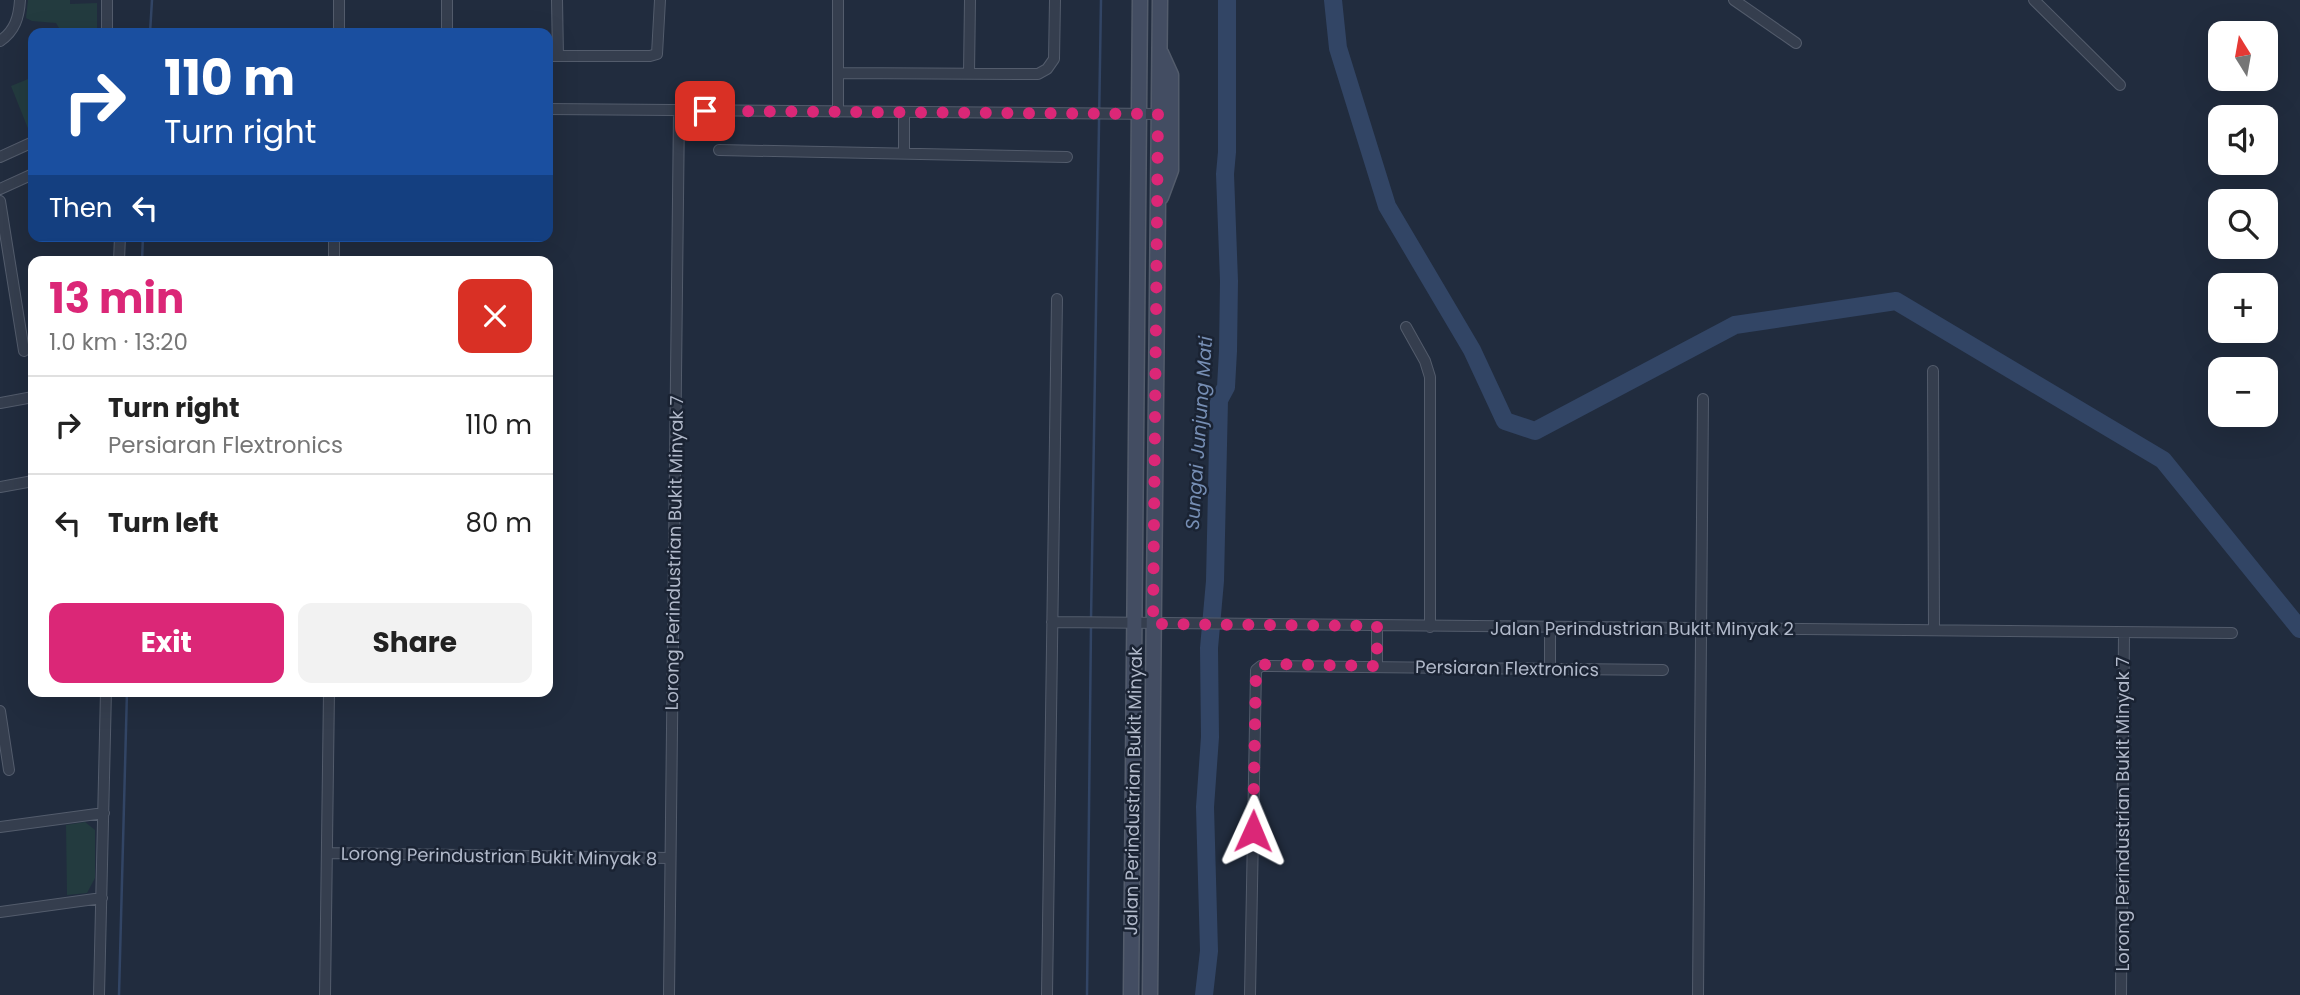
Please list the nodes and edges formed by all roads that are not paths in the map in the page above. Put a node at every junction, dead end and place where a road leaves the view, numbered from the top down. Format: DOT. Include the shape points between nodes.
graph roads {
  1 [pos="20,0"];
  2 [pos="107,0"];
  3 [pos="339,0"];
  4 [pos="447,0"];
  5 [pos="557,0"];
  6 [pos="660,0"];
  7 [pos="838,0"];
  8 [pos="970,0"];
  9 [pos="1055,0"];
  10 [pos="1140,0"];
  11 [pos="1160,0"];
  12 [pos="2034,0"];
  13 [pos="1738,1"];
  14 [pos="107,28"];
  15 [pos="338,28"];
  16 [pos="447,28"];
  17 [pos="0,41"];
  18 [pos="1796,43"];
  19 [pos="1159,49"];
  20 [pos="553,56"];
  21 [pos="838,73"];
  22 [pos="969,74"];
  23 [pos="2120,85"];
  24 [pos="553,109"];
  25 [pos="679,111"];
  26 [pos="838,112"];
  27 [pos="904,114"];
  28 [pos="1138,114"];
  29 [pos="1158,114"];
  30 [pos="28,144"];
  31 [pos="719,150"];
  32 [pos="904,153"];
  33 [pos="1067,157"];
  34 [pos="0,158"];
  35 [pos="28,176"];
  36 [pos="0,189"];
  37 [pos="0,201"];
  38 [pos="1157,206"];
  39 [pos="1057,299"];
  40 [pos="1406,327"];
  41 [pos="23,351"];
  42 [pos="1933,371"];
  43 [pos="28,398"];
  44 [pos="1703,398"];
  45 [pos="0,403"];
  46 [pos="28,482"];
  47 [pos="0,487"];
  48 [pos="1052,622"];
  49 [pos="1133,624"];
  50 [pos="1153,624"];
  51 [pos="1377,626"];
  52 [pos="1430,627"];
  53 [pos="1701,628"];
  54 [pos="1550,629"];
  55 [pos="1934,630"];
  56 [pos="2123,633"];
  57 [pos="2232,633"];
  58 [pos="1377,666"];
  59 [pos="1550,668"];
  60 [pos="1663,670"];
  61 [pos="106,697"];
  62 [pos="329,697"];
  63 [pos="0,710"];
  64 [pos="9,770"];
  65 [pos="104,813"];
  66 [pos="0,827"];
  67 [pos="327,853"];
  68 [pos="670,858"];
  69 [pos="102,898"];
  70 [pos="0,912"];
  71 [pos="99,995"];
  72 [pos="325,995"];
  73 [pos="669,995"];
  74 [pos="1047,995"];
  75 [pos="1131,995"];
  76 [pos="1150,995"];
  77 [pos="1250,995"];
  78 [pos="1698,995"];
  79 [pos="2121,995"];
  1 -- 17 [label="street" via="19,16"];
  2 -- 14 [label="street"];
  3 -- 15 [label="street"];
  4 -- 16 [label="street"];
  5 -- 20 [label="street"];
  6 -- 20 [label="street" via="657,54"];
  7 -- 21 [label="street"];
  8 -- 22 [label="street"];
  9 -- 22 [label="street" via="1054,59 1047,69 1038,74"];
  10 -- 28 [label="main road, Jalan Perindustrian Bukit Minyak"];
  11 -- 19 [label="main road, Jalan Perindustrian Bukit Minyak"];
  12 -- 23 [label="street"];
  13 -- 18 [label="street"];
  19 -- 29 [label="main road, Jalan Perindustrian Bukit Minyak"];
  19 -- 38 [label="main road" via="1171,75 1171,170"];
  21 -- 22 [label="street"];
  21 -- 26 [label="street"];
  24 -- 25 [label="street"];
  25 -- 26 [label="street"];
  25 -- 68 [label="street, Lorong Perindustrian Bukit Minyak 7"];
  26 -- 27 [label="street"];
  27 -- 28 [label="street"];
  27 -- 32 [label="street"];
  28 -- 29 [label="street"];
  28 -- 49 [label="main road, Jalan Perindustrian Bukit Minyak"];
  29 -- 38 [label="main road, Jalan Perindustrian Bukit Minyak"];
  30 -- 34 [label="street"];
  31 -- 32 [label="street"];
  32 -- 33 [label="street"];
  35 -- 36 [label="street"];
  37 -- 41 [label="street"];
  38 -- 50 [label="main road, Jalan Perindustrian Bukit Minyak"];
  39 -- 48 [label="street"];
  40 -- 52 [label="street" via="1430,377"];
  42 -- 55 [label="street"];
  43 -- 45 [label="street"];
  44 -- 53 [label="street"];
  46 -- 47 [label="street"];
  48 -- 49 [label="street, Jalan Perindustrian Bukit Minyak 2"];
  48 -- 74 [label="street"];
  49 -- 50 [label="street, Jalan Perindustrian Bukit Minyak 2"];
  49 -- 75 [label="main road, Jalan Perindustrian Bukit Minyak"];
  50 -- 51 [label="street, Jalan Perindustrian Bukit Minyak 2"];
  50 -- 76 [label="main road, Jalan Perindustrian Bukit Minyak"];
  51 -- 52 [label="street, Jalan Perindustrian Bukit Minyak 2"];
  51 -- 58 [label="street"];
  52 -- 54 [label="street, Jalan Perindustrian Bukit Minyak 2"];
  53 -- 54 [label="street, Jalan Perindustrian Bukit Minyak 2"];
  53 -- 55 [label="street, Jalan Perindustrian Bukit Minyak 2"];
  53 -- 78 [label="street"];
  54 -- 59 [label="street"];
  55 -- 56 [label="street, Jalan Perindustrian Bukit Minyak 2"];
  56 -- 57 [label="street, Jalan Perindustrian Bukit Minyak 2"];
  56 -- 79 [label="street, Lorong Perindustrian Bukit Minyak 7"];
  58 -- 59 [label="street, Persiaran Flextronics"];
  58 -- 77 [label="street, Persiaran Flextronics" via="1266,664 1256,670"];
  59 -- 60 [label="street, Persiaran Flextronics"];
  61 -- 65 [label="street"];
  62 -- 67 [label="street"];
  63 -- 64 [label="street"];
  65 -- 66 [label="street"];
  65 -- 69 [label="street"];
  67 -- 68 [label="street, Lorong Perindustrian Bukit Minyak 8"];
  67 -- 72 [label="street"];
  68 -- 73 [label="street, Lorong Perindustrian Bukit Minyak 7"];
  69 -- 70 [label="street"];
  69 -- 71 [label="street"];
}
